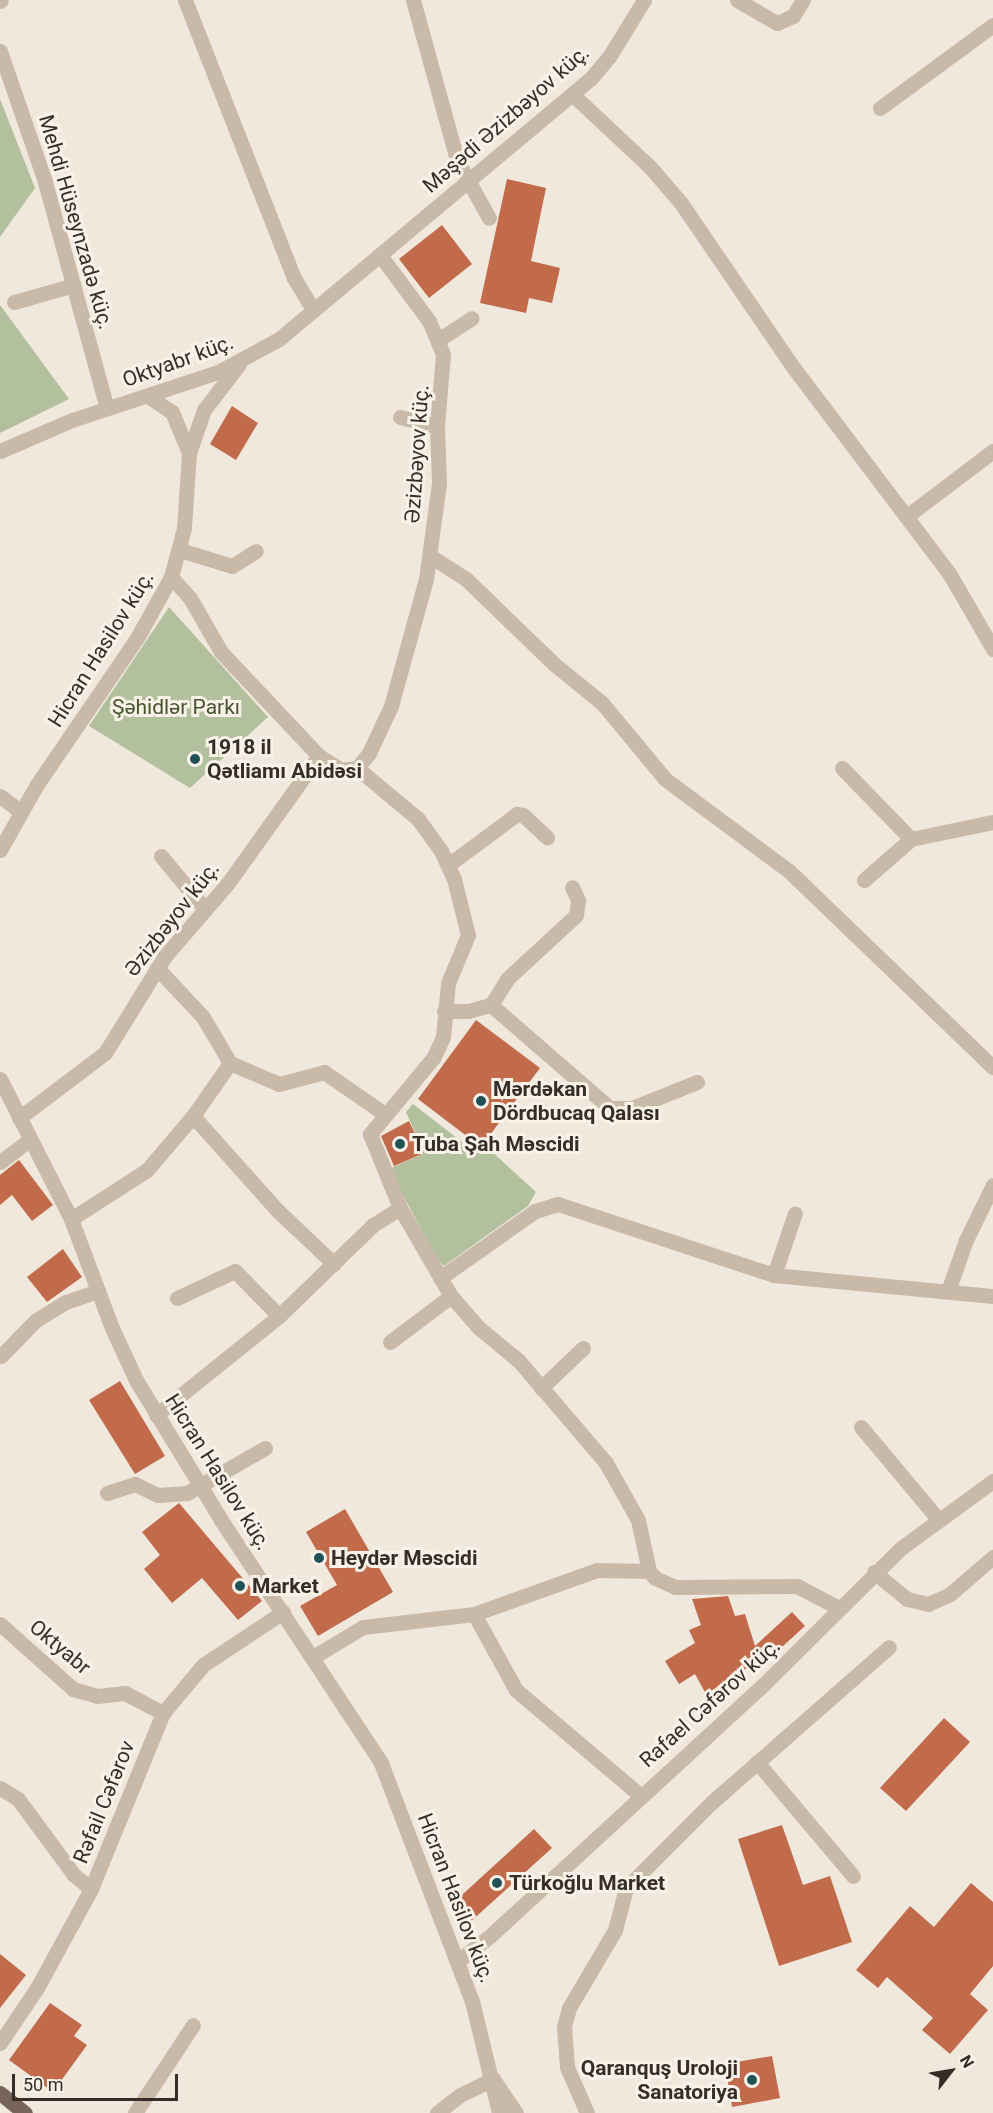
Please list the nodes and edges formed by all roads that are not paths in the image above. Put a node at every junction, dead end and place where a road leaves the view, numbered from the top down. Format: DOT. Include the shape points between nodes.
graph roads {
  1 [pos="185,0"];
  2 [pos="413,0"];
  3 [pos="644,0"];
  4 [pos="737,0"];
  5 [pos="802,0"];
  6 [pos="993,25"];
  7 [pos="0,51"];
  8 [pos="572,94"];
  9 [pos="879,108"];
  10 [pos="468,180"];
  11 [pos="489,218"];
  12 [pos="380,255"];
  13 [pos="74,285"];
  14 [pos="14,302"];
  15 [pos="312,310"];
  16 [pos="472,318"];
  17 [pos="438,340"];
  18 [pos="241,362"];
  19 [pos="181,385"];
  20 [pos="148,396"];
  21 [pos="107,408"];
  22 [pos="204,410"];
  23 [pos="400,417"];
  24 [pos="436,426"];
  25 [pos="0,451"];
  26 [pos="993,452"];
  27 [pos="189,453"];
  28 [pos="907,516"];
  29 [pos="180,550"];
  30 [pos="256,551"];
  31 [pos="430,556"];
  32 [pos="171,577"];
  33 [pos="993,649"];
  34 [pos="319,756"];
  35 [pos="357,768"];
  36 [pos="842,768"];
  37 [pos="0,796"];
  38 [pos="20,811"];
  39 [pos="993,822"];
  40 [pos="547,837"];
  41 [pos="911,838"];
  42 [pos="0,850"];
  43 [pos="161,856"];
  44 [pos="448,865"];
  45 [pos="864,880"];
  46 [pos="572,887"];
  47 [pos="205,909"];
  48 [pos="156,968"];
  49 [pos="490,1005"];
  50 [pos="444,1011"];
  51 [pos="230,1063"];
  52 [pos="993,1067"];
  53 [pos="0,1079"];
  54 [pos="697,1082"];
  55 [pos="386,1115"];
  56 [pos="193,1116"];
  57 [pos="19,1118"];
  58 [pos="30,1139"];
  59 [pos="0,1162"];
  60 [pos="993,1185"];
  61 [pos="400,1208"];
  62 [pos="795,1213"];
  63 [pos="71,1219"];
  64 [pos="334,1264"];
  65 [pos="774,1275"];
  66 [pos="440,1278"];
  67 [pos="98,1291"];
  68 [pos="948,1291"];
  69 [pos="451,1296"];
  70 [pos="993,1296"];
  71 [pos="177,1298"];
  72 [pos="279,1316"];
  73 [pos="390,1342"];
  74 [pos="583,1348"];
  75 [pos="2,1356"];
  76 [pos="541,1388"];
  77 [pos="156,1415"];
  78 [pos="861,1427"];
  79 [pos="265,1448"];
  80 [pos="993,1481"];
  81 [pos="202,1487"];
  82 [pos="108,1493"];
  83 [pos="937,1518"];
  84 [pos="993,1557"];
  85 [pos="649,1571"];
  86 [pos="874,1572"];
  87 [pos="838,1608"];
  88 [pos="283,1612"];
  89 [pos="474,1614"];
  90 [pos="0,1624"];
  91 [pos="889,1647"];
  92 [pos="313,1657"];
  93 [pos="163,1713"];
  94 [pos="758,1762"];
  95 [pos="0,1788"];
  96 [pos="640,1795"];
  97 [pos="853,1876"];
  98 [pos="91,1889"];
  99 [pos="458,1961"];
  100 [pos="193,2025"];
  101 [pos="0,2043"];
  102 [pos="493,2079"];
  103 [pos="0,2093"];
  104 [pos="25,2113"];
  105 [pos="135,2113"];
  106 [pos="437,2113"];
  107 [pos="499,2113"];
  108 [pos="516,2113"];
  109 [pos="587,2113"];
  1 -- 15 [label="street" via="294,278"];
  2 -- 10 [label="street" via="450,140"];
  3 -- 8 [label="street, Məşədi Əzizbəyov küç." via="609,57"];
  4 -- 5 [label="street" via="777,23 794,16"];
  6 -- 9 [label="street"];
  7 -- 13 [label="street, Mehdi Hüseynzadə küç." via="45,182"];
  8 -- 10 [label="street, Məşədi Əzizbəyov küç."];
  8 -- 28 [label="street" via="650,167 681,203 794,367"];
  10 -- 11 [label="street"];
  10 -- 12 [label="street, Məşədi Əzizbəyov küç."];
  12 -- 15 [label="street, Oktyabr küç."];
  12 -- 17 [label="street, Əzizbəyov küç."];
  13 -- 14 [label="street"];
  13 -- 21 [label="street, Mehdi Hüseynzadə küç."];
  15 -- 18 [label="street, Oktyabr küç." via="279,339"];
  16 -- 17 [label="street"];
  17 -- 24 [label="street, Əzizbəyov küç." via="444,366"];
  18 -- 19 [label="street, Oktyabr küç."];
  18 -- 22 [label="street"];
  19 -- 20 [label="street, Oktyabr küç."];
  19 -- 22 [label="street" via="195,393"];
  20 -- 21 [label="street, Oktyabr küç."];
  20 -- 27 [label="street" via="172,412"];
  21 -- 25 [label="street, Oktyabr küç."];
  22 -- 27 [label="street"];
  23 -- 24 [label="street"];
  24 -- 31 [label="street, Əzizbəyov küç." via="439,483"];
  26 -- 28 [label="street"];
  27 -- 29 [label="street, Hicran Hasilov küç."];
  28 -- 33 [label="street" via="949,573"];
  29 -- 30 [label="street" via="232,566"];
  29 -- 32 [label="street, Hicran Hasilov küç."];
  31 -- 35 [label="street, Əzizbəyov küç." via="391,706 369,753"];
  31 -- 52 [label="street" via="466,579 554,664 602,703 665,779 789,871"];
  32 -- 34 [label="street" via="190,598 221,652"];
  32 -- 38 [label="street, Hicran Hasilov küç." via="137,638"];
  34 -- 35 [label="street" via="341,770"];
  34 -- 47 [label="street, Əzizbəyov küç."];
  35 -- 44 [label="street" via="418,819"];
  36 -- 41 [label="street"];
  37 -- 38 [label="street"];
  38 -- 42 [label="street, Hicran Hasilov küç."];
  39 -- 41 [label="street"];
  40 -- 44 [label="street" via="517,814"];
  41 -- 45 [label="street"];
  43 -- 47 [label="street"];
  44 -- 50 [label="street" via="468,935 448,983"];
  46 -- 49 [label="street" via="578,900 576,915 507,979"];
  47 -- 48 [label="street, Əzizbəyov küç."];
  48 -- 51 [label="street" via="203,1017"];
  48 -- 57 [label="street, Əzizbəyov küç." via="105,1053"];
  49 -- 50 [label="street" via="468,1011"];
  49 -- 54 [label="street" via="610,1107 632,1108"];
  50 -- 55 [label="street" via="438,1049"];
  51 -- 55 [label="street" via="279,1084 324,1072"];
  51 -- 56 [label="street"];
  53 -- 57 [label="street, Hicran Hasilov küç."];
  55 -- 61 [label="street" via="372,1129 370,1140"];
  56 -- 63 [label="street" via="147,1170"];
  56 -- 64 [label="street" via="278,1211"];
  57 -- 58 [label="street, Hicran Hasilov küç."];
  58 -- 59 [label="street"];
  58 -- 63 [label="street, Hicran Hasilov küç."];
  60 -- 68 [label="street"];
  61 -- 64 [label="street" via="373,1225"];
  61 -- 66 [label="street"];
  62 -- 65 [label="street"];
  63 -- 67 [label="street, Hicran Hasilov küç."];
  64 -- 72 [label="street"];
  65 -- 66 [label="street" via="558,1204 535,1210"];
  65 -- 68 [label="street"];
  66 -- 69 [label="street"];
  67 -- 75 [label="street" via="66,1302 35,1320"];
  67 -- 77 [label="street, Hicran Hasilov küç." via="122,1352"];
  68 -- 70 [label="street"];
  69 -- 73 [label="street"];
  69 -- 76 [label="street"];
  71 -- 72 [label="street" via="236,1271"];
  72 -- 77 [label="street"];
  74 -- 76 [label="street"];
  76 -- 85 [label="street" via="618,1479 638,1520"];
  77 -- 81 [label="street, Hicran Hasilov küç."];
  78 -- 83 [label="street"];
  79 -- 81 [label="street"];
  80 -- 83 [label="street, Rafael Cəfərov küç."];
  81 -- 82 [label="street" via="158,1494 135,1484"];
  81 -- 88 [label="street, Hicran Hasilov küç."];
  83 -- 86 [label="street, Rafael Cəfərov küç."];
  84 -- 86 [label="street" via="950,1594 928,1604 908,1599"];
  85 -- 87 [label="street" via="664,1584 675,1587 797,1586"];
  85 -- 89 [label="street" via="586,1573"];
  86 -- 87 [label="street, Rafael Cəfərov küç."];
  87 -- 96 [label="street, Rafael Cəfərov küç." via="763,1685"];
  88 -- 92 [label="street, Hicran Hasilov küç."];
  88 -- 93 [label="street, Rəfail Cəfərov" via="202,1665"];
  89 -- 92 [label="street" via="363,1627"];
  89 -- 96 [label="street" via="516,1690"];
  90 -- 93 [label="street, Oktyabr" via="73,1689 98,1696 125,1693"];
  91 -- 94 [label="street"];
  92 -- 99 [label="street, Hicran Hasilov küç." via="381,1763"];
  93 -- 98 [label="street, Rəfail Cəfərov"];
  94 -- 97 [label="street"];
  94 -- 109 [label="street" via="635,1874 626,1888 615,1930 569,2008 564,2026 567,2067"];
  95 -- 98 [label="street" via="18,1799 74,1875"];
  96 -- 99 [label="street, Rafael Cəfərov küç." via="491,1935"];
  98 -- 101 [label="street, Rəfail Cəfərov" via="37,1988"];
  99 -- 102 [label="street, Hicran Hasilov küç."];
  100 -- 105 [label="street"];
  102 -- 106 [label="street" via="460,2095"];
  102 -- 107 [label="street, Hicran Hasilov küç."];
  102 -- 108 [label="street"];
  103 -- 104 [label="main road"];
}
